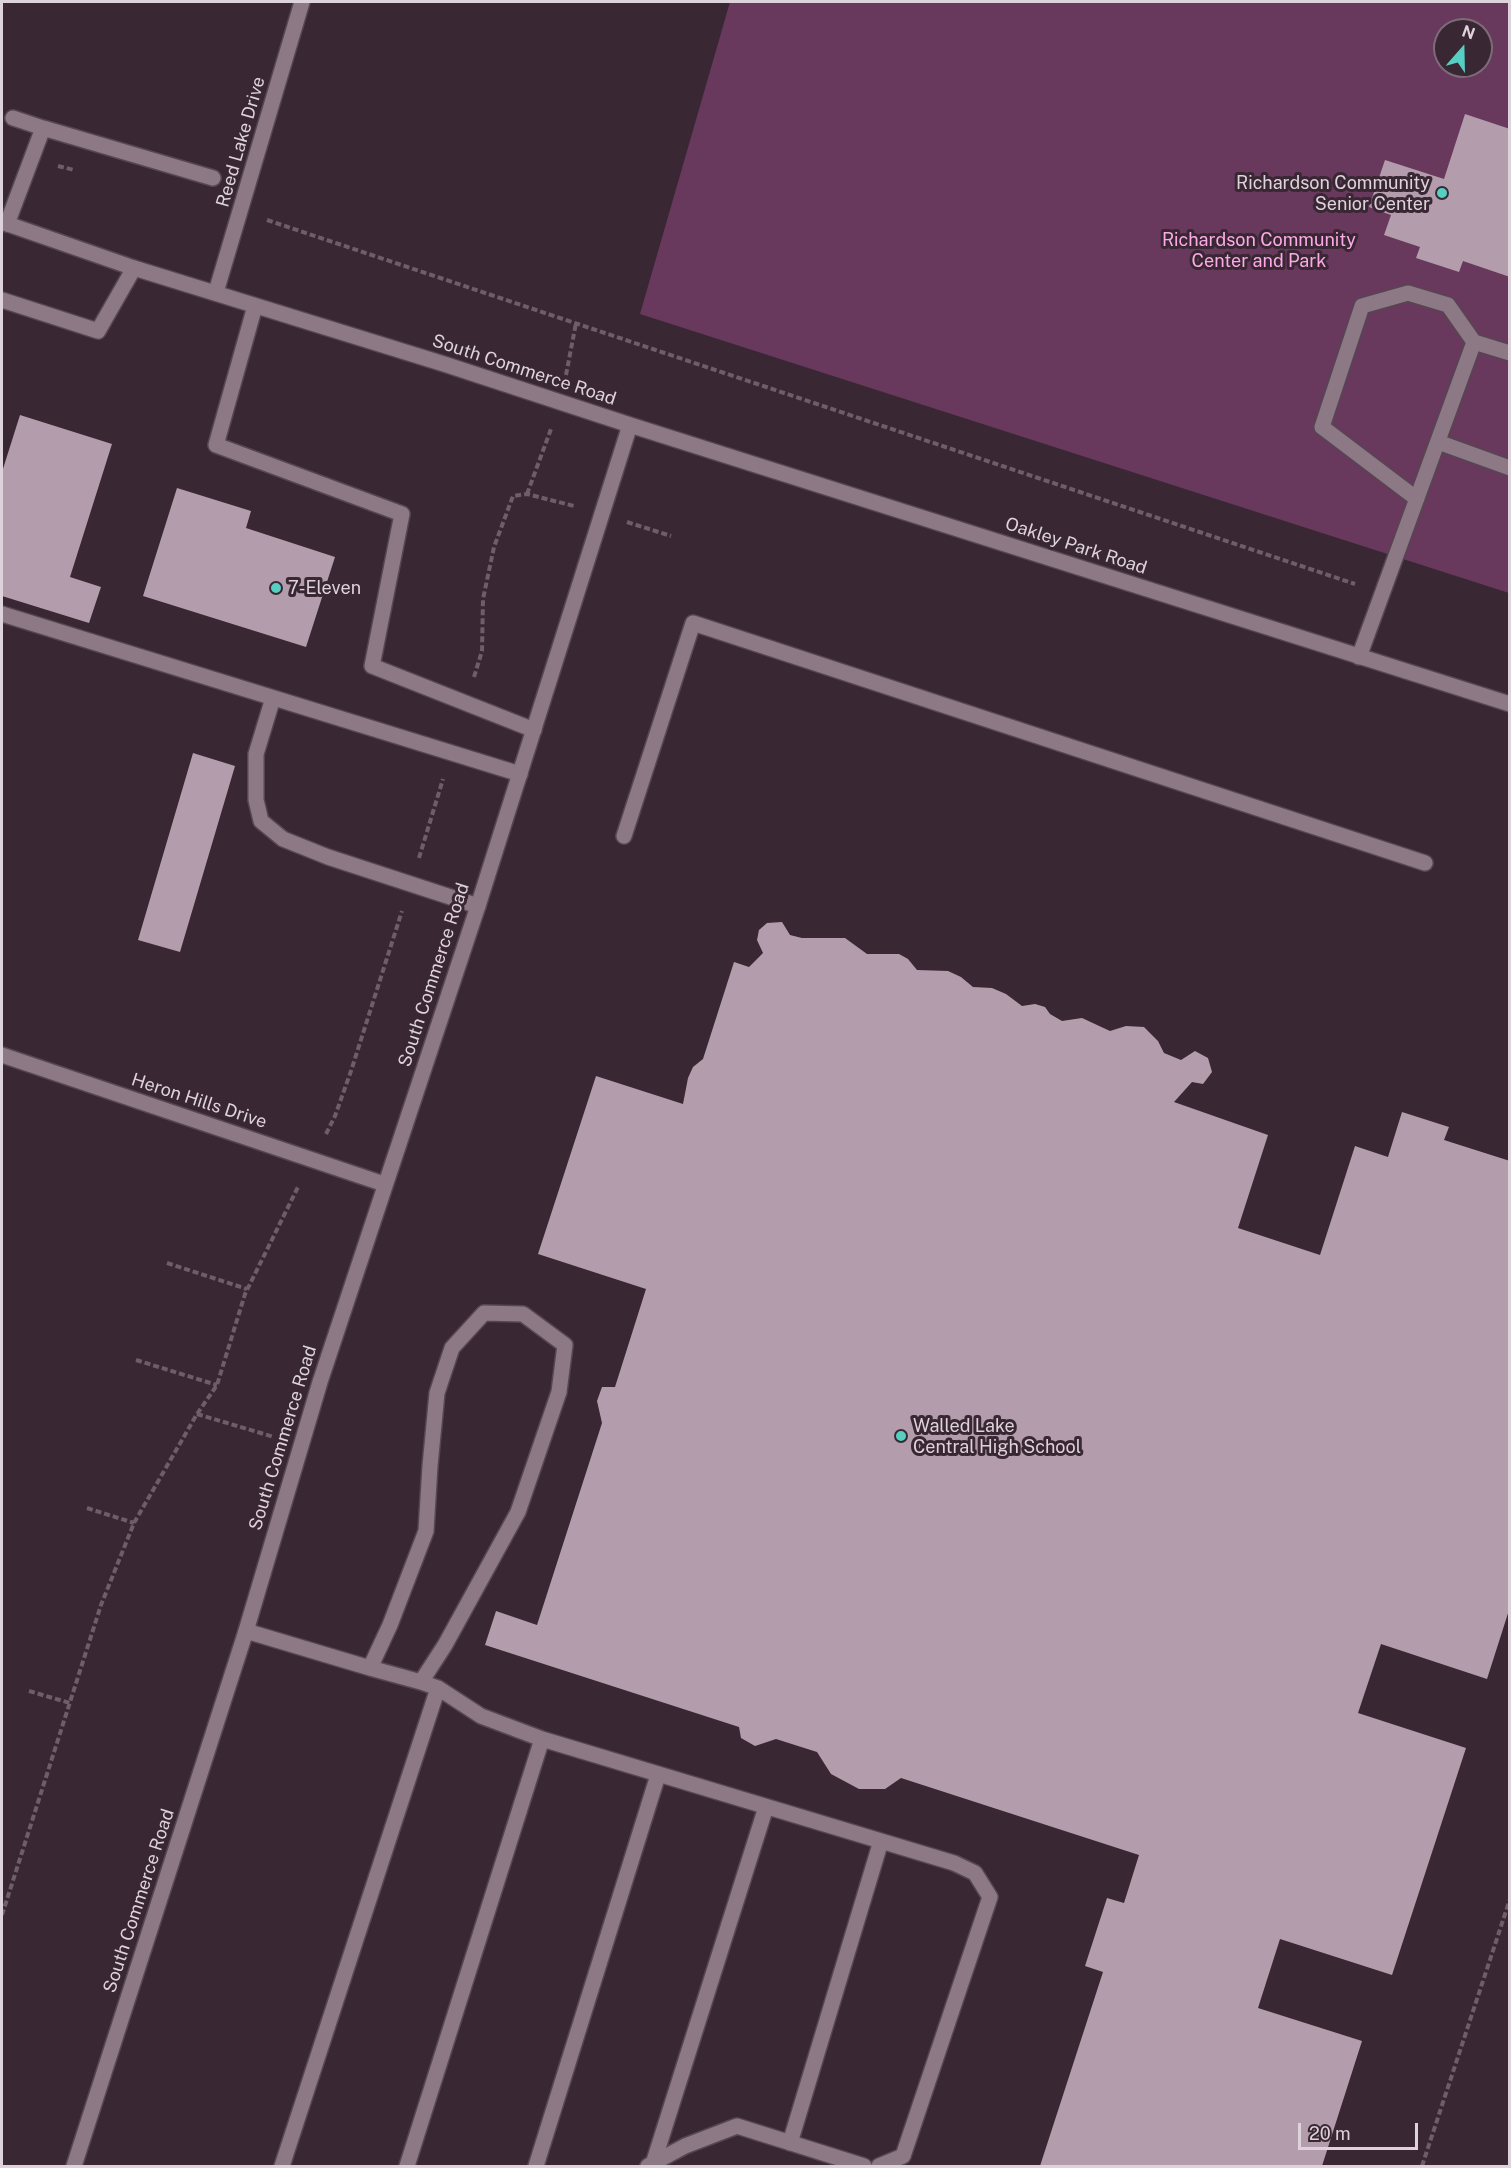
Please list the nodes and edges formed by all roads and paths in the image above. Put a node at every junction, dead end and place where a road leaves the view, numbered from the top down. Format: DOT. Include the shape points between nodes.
graph roads {
  1 [pos="302,2"];
  2 [pos="13,118"];
  3 [pos="43,128"];
  4 [pos="30,160"];
  5 [pos="81,171"];
  6 [pos="213,178"];
  7 [pos="241,211"];
  8 [pos="4,223"];
  9 [pos="134,268"];
  10 [pos="216,292"];
  11 [pos="2,300"];
  12 [pos="255,306"];
  13 [pos="1474,342"];
  14 [pos="1509,353"];
  15 [pos="630,425"];
  16 [pos="1438,442"];
  17 [pos="1509,468"];
  18 [pos="527,494"];
  19 [pos="1417,499"];
  20 [pos="1383,593"];
  21 [pos="2,614"];
  22 [pos="1359,657"];
  23 [pos="273,698"];
  24 [pos="466,704"];
  25 [pos="1509,704"];
  26 [pos="534,730"];
  27 [pos="452,753"];
  28 [pos="520,774"];
  29 [pos="624,836"];
  30 [pos="1425,863"];
  31 [pos="410,884"];
  32 [pos="478,906"];
  33 [pos="3,1060"];
  34 [pos="313,1159"];
  35 [pos="384,1184"];
  36 [pos="167,1263"];
  37 [pos="247,1289"];
  38 [pos="136,1360"];
  39 [pos="217,1385"];
  40 [pos="197,1414"];
  41 [pos="301,1444"];
  42 [pos="87,1508"];
  43 [pos="134,1523"];
  44 [pos="246,1631"];
  45 [pos="370,1668"];
  46 [pos="421,1682"];
  47 [pos="438,1688"];
  48 [pos="29,1691"];
  49 [pos="70,1703"];
  50 [pos="542,1740"];
  51 [pos="658,1774"];
  52 [pos="766,1807"];
  53 [pos="881,1841"];
  54 [pos="1509,1899"];
  55 [pos="2,1915"];
  56 [pos="790,2143"];
  57 [pos="650,2165"];
  58 [pos="74,2166"];
  59 [pos="282,2166"];
  60 [pos="407,2166"];
  61 [pos="536,2166"];
  62 [pos="864,2166"];
  63 [pos="879,2166"];
  64 [pos="1422,2166"];
  1 -- 7 [label="street, Reed Lake Drive"];
  2 -- 3 [label="street"];
  3 -- 4 [label="street"];
  3 -- 6 [label="street"];
  4 -- 5 [label="path"];
  4 -- 8 [label="street"];
  7 -- 10 [label="street, Reed Lake Drive"];
  7 -- 20 [label="path"];
  8 -- 9 [label="street, South Commerce Road"];
  9 -- 10 [label="street, South Commerce Road"];
  9 -- 11 [label="street" via="98,331"];
  10 -- 12 [label="street, South Commerce Road"];
  12 -- 15 [label="street, South Commerce Road"];
  12 -- 24 [label="street" via="216,445 402,514 372,666"];
  13 -- 14 [label="street"];
  13 -- 16 [label="street"];
  13 -- 19 [label="street" via="1448,305 1408,292 1362,306 1322,427"];
  15 -- 22 [label="street, Oakley Park Road"];
  15 -- 26 [label="street, South Commerce Road"];
  16 -- 17 [label="street"];
  16 -- 19 [label="street"];
  18 -- 24 [label="path" via="513,496 494,547 483,599 482,651"];
  19 -- 20 [label="street"];
  20 -- 22 [label="street"];
  21 -- 23 [label="street"];
  22 -- 25 [label="street, Oakley Park Road"];
  23 -- 27 [label="street"];
  23 -- 31 [label="street" via="256,754 256,800 261,821 283,839"];
  24 -- 26 [label="street"];
  26 -- 28 [label="street, South Commerce Road"];
  27 -- 28 [label="street"];
  27 -- 31 [label="path"];
  28 -- 32 [label="street, South Commerce Road"];
  29 -- 30 [label="street" via="693,623"];
  31 -- 32 [label="street"];
  31 -- 34 [label="path" via="351,1071 335,1116"];
  32 -- 35 [label="street, South Commerce Road"];
  33 -- 34 [label="street, Heron Hills Drive"];
  34 -- 35 [label="street, Heron Hills Drive"];
  34 -- 37 [label="path"];
  35 -- 41 [label="street, South Commerce Road"];
  36 -- 37 [label="path"];
  37 -- 39 [label="path"];
  38 -- 39 [label="path"];
  39 -- 40 [label="path"];
  40 -- 41 [label="path"];
  40 -- 43 [label="path"];
  41 -- 44 [label="street, South Commerce Road"];
  42 -- 43 [label="path"];
  43 -- 49 [label="path" via="101,1605"];
  44 -- 45 [label="street"];
  44 -- 58 [label="street, South Commerce Road"];
  45 -- 46 [label="street"];
  45 -- 46 [label="street" via="426,1531 437,1393 452,1348 484,1313 523,1314 565,1345 559,1392 518,1512"];
  46 -- 47 [label="street"];
  47 -- 50 [label="street" via="481,1716"];
  47 -- 59 [label="street"];
  48 -- 49 [label="path"];
  49 -- 55 [label="path"];
  50 -- 51 [label="street"];
  50 -- 60 [label="street"];
  51 -- 52 [label="street"];
  51 -- 61 [label="street"];
  52 -- 53 [label="street"];
  52 -- 57 [label="street"];
  53 -- 56 [label="street"];
  53 -- 63 [label="street" via="975,1873 990,1897 903,2156"];
  54 -- 64 [label="path"];
  56 -- 57 [label="street" via="737,2126 685,2146"];
  56 -- 62 [label="street"];
}
